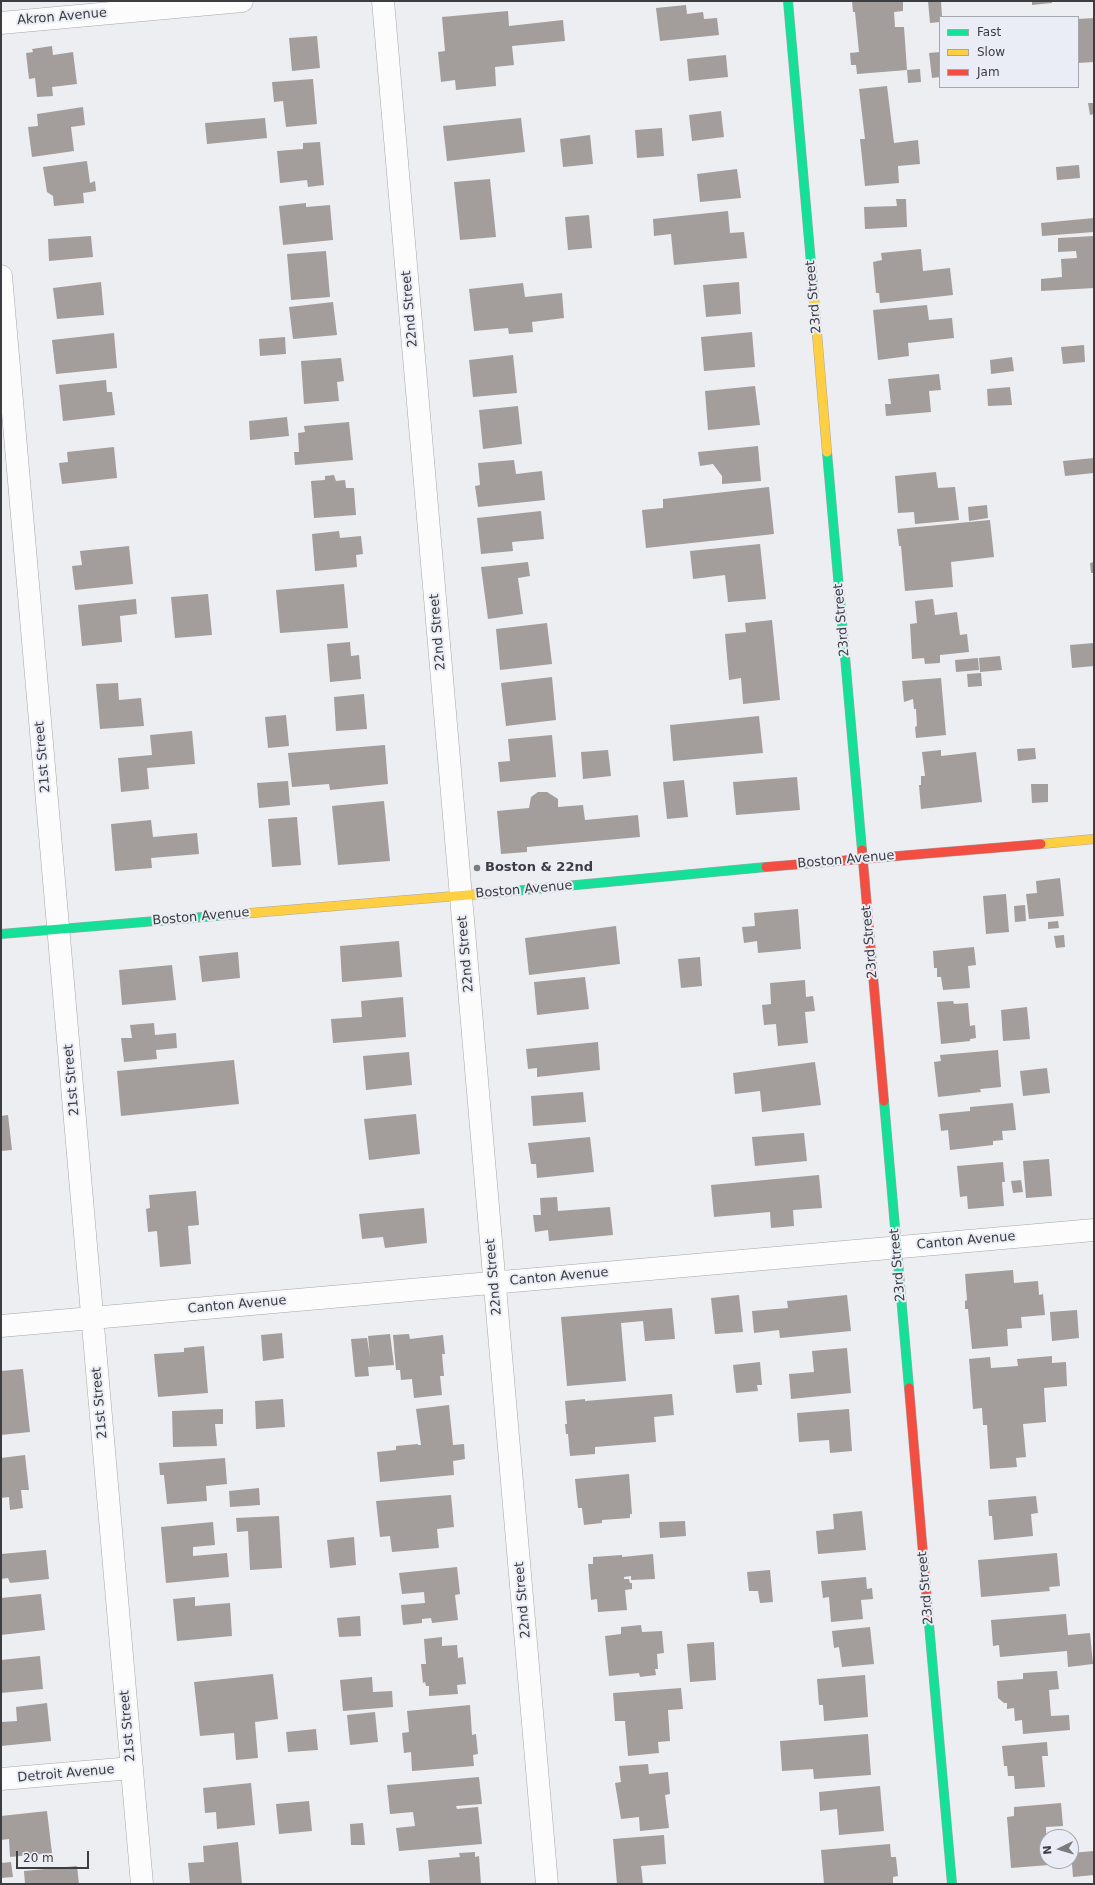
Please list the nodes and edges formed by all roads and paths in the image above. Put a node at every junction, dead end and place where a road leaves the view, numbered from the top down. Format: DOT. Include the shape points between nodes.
graph roads {
  1 [pos="242,1"];
  2 [pos="383,1"];
  3 [pos="788,1"];
  4 [pos="1,23"];
  5 [pos="1,276"];
  6 [pos="1094,840"];
  7 [pos="863,858"];
  8 [pos="461,896"];
  9 [pos="58,929"];
  10 [pos="1,934"];
  11 [pos="1094,1230"];
  12 [pos="897,1247"];
  13 [pos="495,1282"];
  14 [pos="92,1318"];
  15 [pos="1,1326"];
  16 [pos="132,1768"];
  17 [pos="1,1779"];
  18 [pos="142,1884"];
  19 [pos="547,1884"];
  20 [pos="952,1884"];
  1 -- 4 [label="street, Akron Avenue"];
  2 -- 8 [label="street, 22nd Street"];
  3 -- 7 [label="street, 23rd Street"];
  5 -- 9 [label="street, 21st Street"];
  6 -- 7 [label="street, Boston Avenue"];
  7 -- 8 [label="street, Boston Avenue"];
  7 -- 12 [label="street, 23rd Street"];
  8 -- 9 [label="street, Boston Avenue"];
  8 -- 13 [label="street, 22nd Street"];
  9 -- 10 [label="street, Boston Avenue"];
  9 -- 14 [label="street, 21st Street"];
  11 -- 12 [label="street, Canton Avenue"];
  12 -- 13 [label="street, Canton Avenue"];
  12 -- 20 [label="street, 23rd Street"];
  13 -- 14 [label="street, Canton Avenue"];
  13 -- 19 [label="street, 22nd Street"];
  14 -- 15 [label="street, Canton Avenue"];
  14 -- 16 [label="street, 21st Street"];
  16 -- 17 [label="street, Detroit Avenue"];
  16 -- 18 [label="street, 21st Street"];
}
